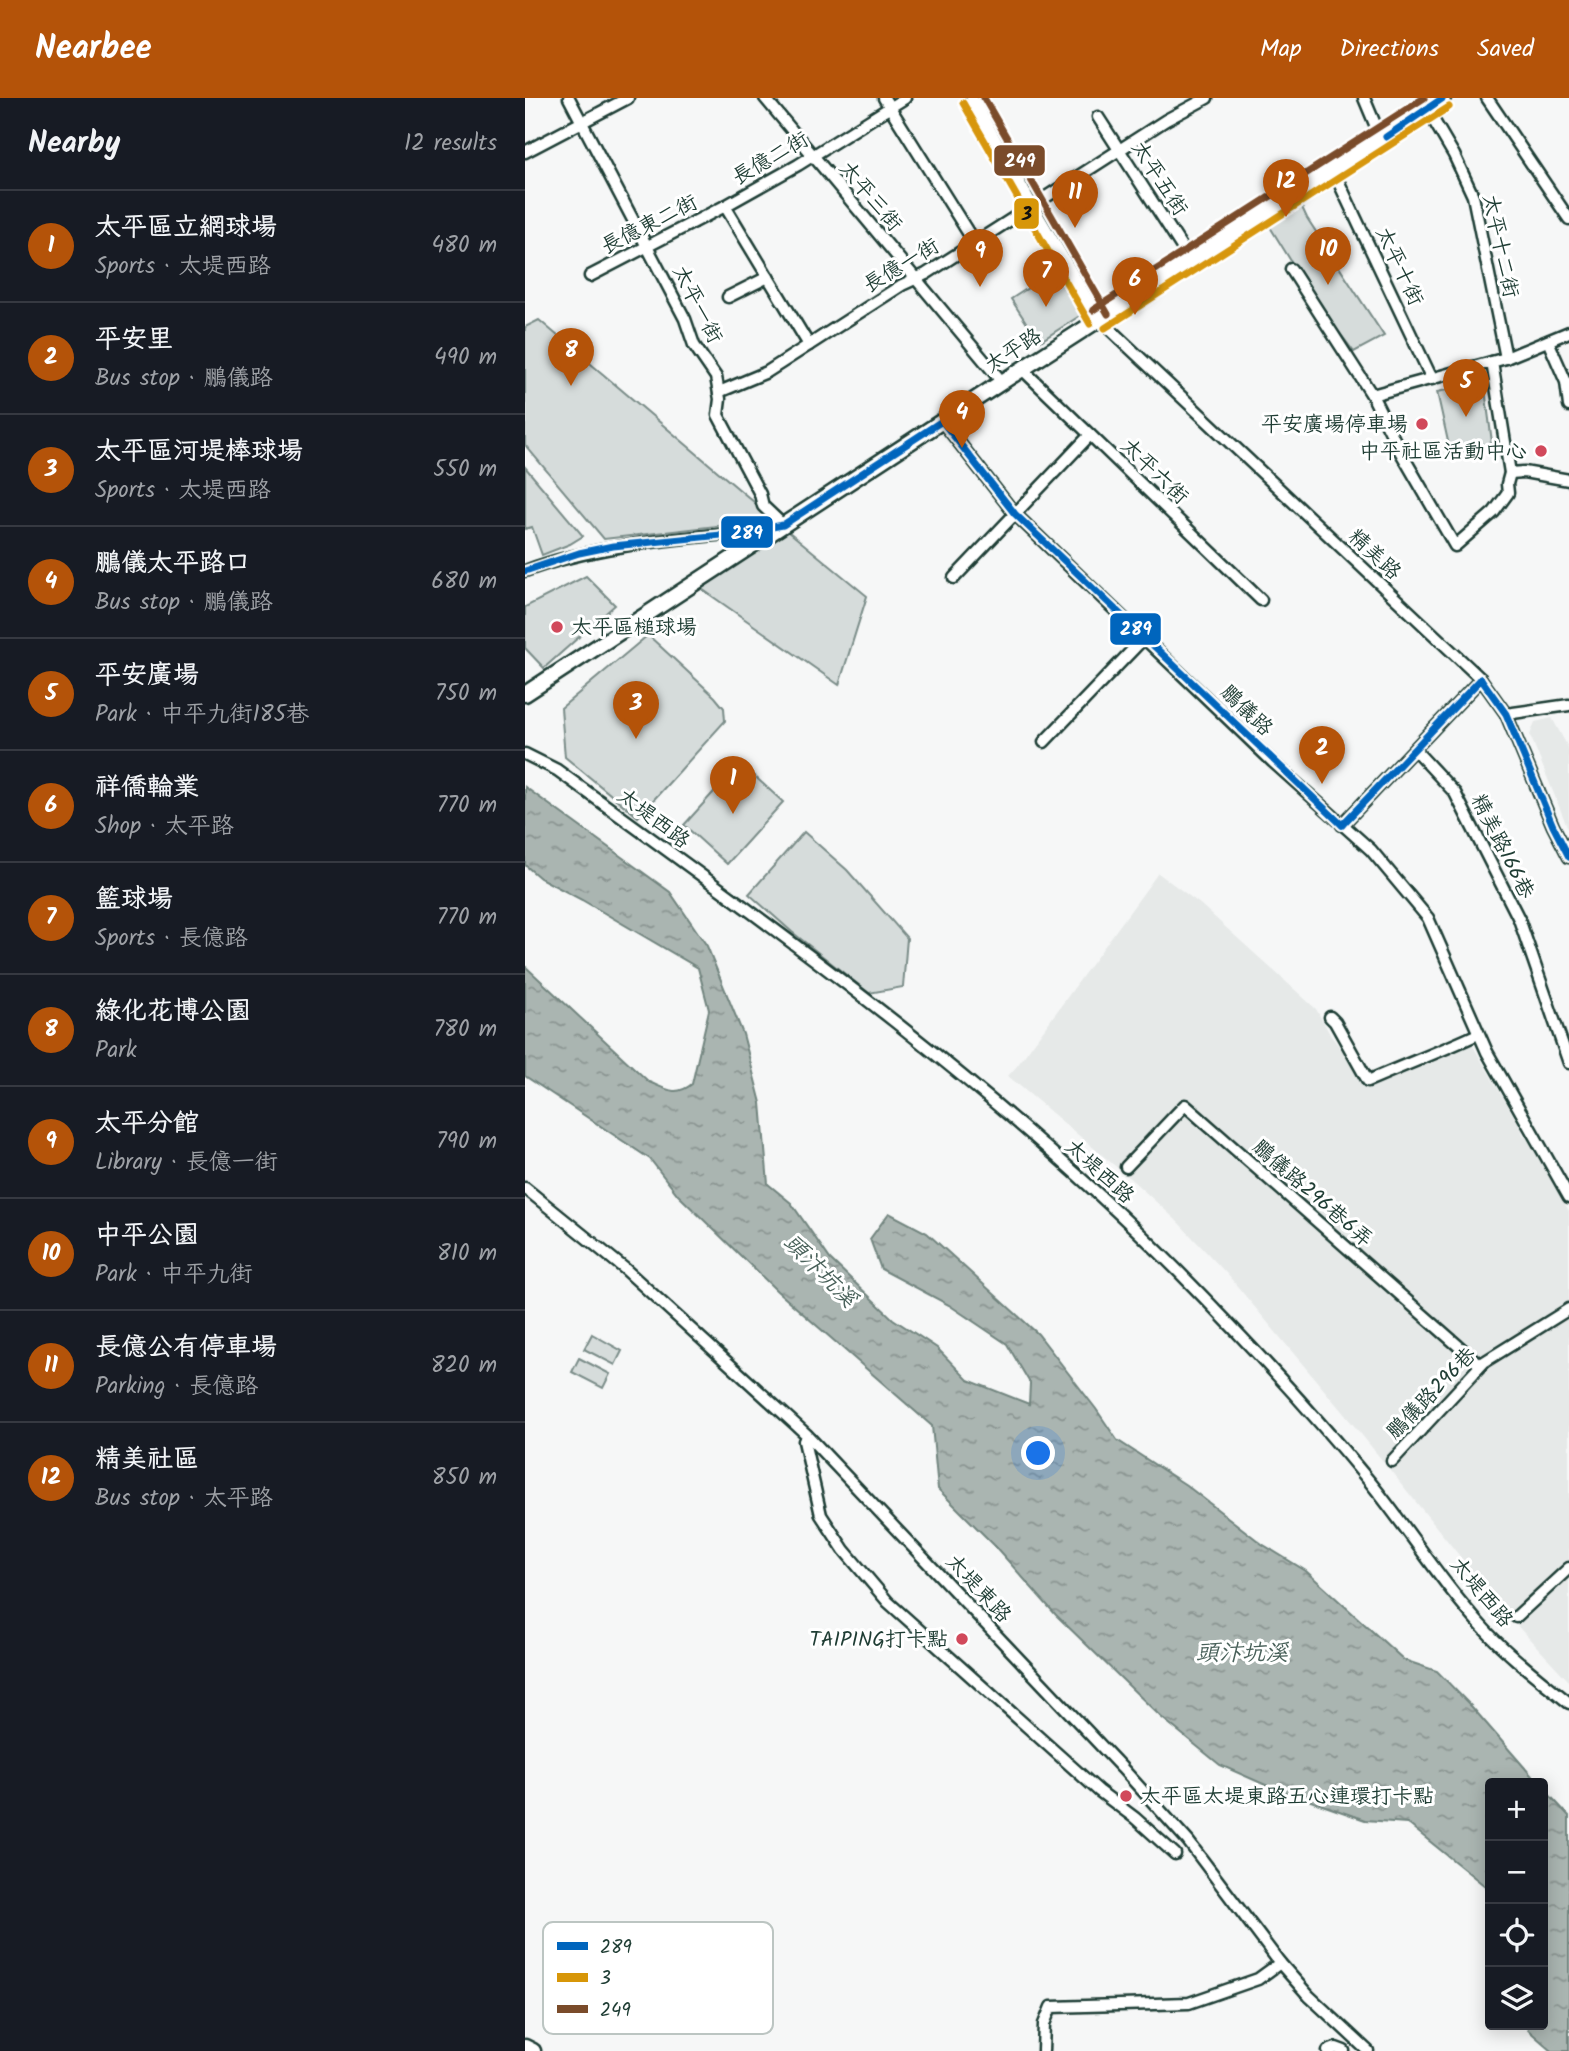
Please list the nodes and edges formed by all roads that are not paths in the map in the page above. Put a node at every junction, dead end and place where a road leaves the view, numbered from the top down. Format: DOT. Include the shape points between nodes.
graph roads {
  1 [pos="569,98"];
  2 [pos="628,98"];
  3 [pos="765,98"];
  4 [pos="905,98"];
  5 [pos="972,98"];
  6 [pos="1207,98"];
  7 [pos="1364,98"];
  8 [pos="1443,98"];
  9 [pos="1487,98"];
  10 [pos="887,103"];
  11 [pos="1427,109"];
  12 [pos="1098,117"];
  13 [pos="582,122"];
  14 [pos="1386,137"];
  15 [pos="1117,150"];
  16 [pos="525,152"];
  17 [pos="813,156"];
  18 [pos="1333,170"];
  19 [pos="1031,205"];
  20 [pos="725,206"];
  21 [pos="1569,219"];
  22 [pos="974,242"];
  23 [pos="647,247"];
  24 [pos="1190,260"];
  25 [pos="1291,269"];
  26 [pos="590,276"];
  27 [pos="768,277"];
  28 [pos="915,279"];
  29 [pos="727,298"];
  30 [pos="1099,319"];
  31 [pos="1569,332"];
  32 [pos="1548,341"];
  33 [pos="809,345"];
  34 [pos="1506,358"];
  35 [pos="1492,362"];
  36 [pos="1022,369"];
  37 [pos="1432,379"];
  38 [pos="1002,382"];
  39 [pos="719,393"];
  40 [pos="1372,395"];
  41 [pos="1569,407"];
  42 [pos="942,421"];
  43 [pos="1090,435"];
  44 [pos="1510,473"];
  45 [pos="1569,480"];
  46 [pos="1014,514"];
  47 [pos="783,525"];
  48 [pos="525,572"];
  49 [pos="954,578"];
  50 [pos="1261,600"];
  51 [pos="1144,638"];
  52 [pos="1481,679"];
  53 [pos="525,694"];
  54 [pos="1569,705"];
  55 [pos="1506,714"];
  56 [pos="1044,742"];
  57 [pos="1415,750"];
  58 [pos="525,754"];
  59 [pos="1342,825"];
  60 [pos="1569,857"];
  61 [pos="1330,1017"];
  62 [pos="1478,1034"];
  63 [pos="1569,1063"];
  64 [pos="1126,1167"];
  65 [pos="525,1188"];
  66 [pos="1569,1198"];
  67 [pos="1569,1309"];
  68 [pos="1481,1365"];
  69 [pos="804,1441"];
  70 [pos="1392,1461"];
  71 [pos="1569,1568"];
  72 [pos="1516,1617"];
  73 [pos="1569,1703"];
  74 [pos="1175,1854"];
  75 [pos="1280,1963"];
  76 [pos="525,2047"];
  77 [pos="1342,2049"];
  78 [pos="533,2051"];
  79 [pos="1043,2051"];
  80 [pos="1328,2051"];
  81 [pos="1368,2051"];
  1 -- 13 [label="street, 太平一街"];
  2 -- 13 [label="street"];
  3 -- 17 [label="street, 太平三街"];
  4 -- 10 [label="street, 長億二街"];
  5 -- 19 [label="street, 精美路"];
  6 -- 15 [label="street, 長億一街"];
  7 -- 14 [label="street"];
  8 -- 11 [label="street, 太平路"];
  9 -- 21 [label="street"];
  10 -- 17 [label="street, 長億二街"];
  10 -- 22 [label="street"];
  11 -- 14 [label="street, 太平路"];
  11 -- 34 [label="street, 太平十二街" via="1472,197"];
  12 -- 15 [label="street, 太平五街"];
  13 -- 16 [label="street"];
  13 -- 23 [label="street, 太平一街"];
  14 -- 18 [label="street, 太平路"];
  15 -- 19 [label="street, 長億一街"];
  15 -- 24 [label="street, 太平五街"];
  17 -- 20 [label="street, 長億二街"];
  17 -- 28 [label="street, 太平三街"];
  18 -- 24 [label="street, 太平路"];
  18 -- 37 [label="street, 太平十街"];
  19 -- 22 [label="street, 長億一街"];
  19 -- 30 [label="street, 精美路"];
  20 -- 23 [label="street, 長億東二街"];
  20 -- 27 [label="street"];
  22 -- 28 [label="street, 長億一街"];
  23 -- 26 [label="street, 長億東二街"];
  23 -- 39 [label="street, 太平一街" via="694,345 716,377"];
  24 -- 30 [label="street, 太平路"];
  25 -- 40 [label="street"];
  27 -- 29 [label="street"];
  27 -- 33 [label="street"];
  28 -- 33 [label="street, 長億一街"];
  28 -- 38 [label="street, 太平三街"];
  30 -- 36 [label="street, 太平路"];
  30 -- 52 [label="street, 精美路"];
  31 -- 32 [label="street"];
  32 -- 34 [label="street"];
  32 -- 41 [label="street" via="1566,382"];
  33 -- 39 [label="street, 長億一街" via="767,372"];
  34 -- 35 [label="street"];
  35 -- 37 [label="street"];
  35 -- 44 [label="street"];
  36 -- 38 [label="street, 太平路"];
  36 -- 43 [label="street, 太平六街"];
  37 -- 40 [label="street"];
  38 -- 42 [label="street, 太平路"];
  39 -- 47 [label="street, 太平一街" via="719,415 727,433 763,506"];
  40 -- 44 [label="street" via="1455,546 1501,503 1508,493"];
  42 -- 46 [label="street, 鵬儀路"];
  42 -- 47 [label="street, 太平路"];
  43 -- 46 [label="street"];
  43 -- 50 [label="street, 太平六街"];
  44 -- 45 [label="street"];
  46 -- 49 [label="street"];
  46 -- 51 [label="street, 鵬儀路"];
  47 -- 48 [label="street, 太平路" via="615,546 564,557"];
  47 -- 53 [label="street, 太平路"];
  51 -- 56 [label="street"];
  51 -- 59 [label="street, 鵬儀路"];
  52 -- 55 [label="street, 精美路"];
  52 -- 57 [label="street"];
  54 -- 55 [label="street"];
  55 -- 60 [label="street, 精美路"];
  57 -- 59 [label="street"];
  57 -- 63 [label="street, 精美路166巷" via="1455,793 1510,899"];
  58 -- 73 [label="street, 太堤西路" via="557,770 871,1003 1016,1121 1111,1206 1220,1314 1369,1480 1487,1632"];
  59 -- 62 [label="street, 鵬儀路" via="1371,850 1428,918"];
  61 -- 62 [label="street" via="1367,1081"];
  62 -- 66 [label="street, 鵬儀路"];
  64 -- 68 [label="street, 鵬儀路296巷6弄" via="1185,1105"];
  65 -- 75 [label="street, 太堤東路" via="687,1324 783,1411 863,1493 1188,1841"];
  67 -- 68 [label="street, 鵬儀路296巷"];
  68 -- 70 [label="street, 鵬儀路296巷"];
  69 -- 74 [label="street" via="821,1515 888,1602"];
  71 -- 72 [label="street"];
  75 -- 79 [label="street" via="1258,1979 1189,2003 1051,2007"];
  75 -- 81 [label="street, 太堤東路"];
  76 -- 78 [label="street"];
  77 -- 80 [label="street"];
}
